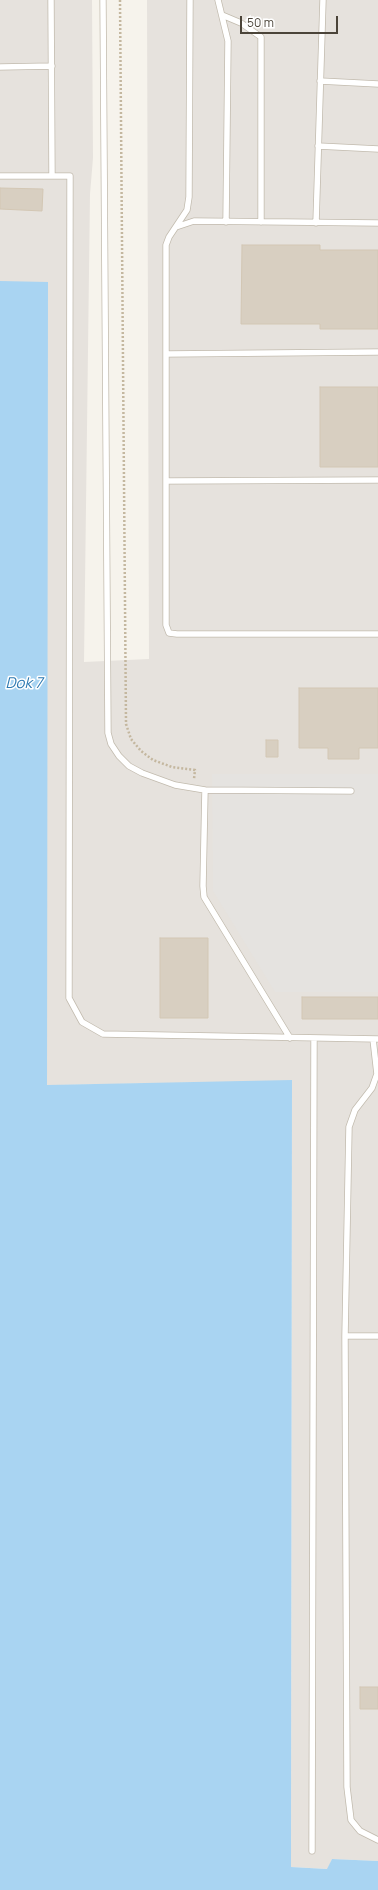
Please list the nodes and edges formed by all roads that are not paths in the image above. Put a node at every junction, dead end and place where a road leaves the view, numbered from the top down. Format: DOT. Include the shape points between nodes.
graph roads {
  1 [pos="51,0"];
  2 [pos="190,0"];
  3 [pos="218,0"];
  4 [pos="323,0"];
  5 [pos="102,2"];
  6 [pos="222,15"];
  7 [pos="52,66"];
  8 [pos="0,67"];
  9 [pos="320,81"];
  10 [pos="378,84"];
  11 [pos="318,146"];
  12 [pos="378,149"];
  13 [pos="0,176"];
  14 [pos="52,176"];
  15 [pos="226,222"];
  16 [pos="261,222"];
  17 [pos="316,222"];
  18 [pos="378,223"];
  19 [pos="174,228"];
  20 [pos="378,352"];
  21 [pos="166,354"];
  22 [pos="378,480"];
  23 [pos="166,481"];
  24 [pos="378,634"];
  25 [pos="205,790"];
  26 [pos="351,791"];
  27 [pos="290,1038"];
  28 [pos="314,1038"];
  29 [pos="376,1039"];
  30 [pos="345,1336"];
  31 [pos="378,1336"];
  32 [pos="378,1840"];
  33 [pos="312,1852"];
  1 -- 7 [label="lane"];
  2 -- 19 [label="lane" via="189,197 187,210"];
  3 -- 6 [label="lane"];
  4 -- 9 [label="lane"];
  5 -- 25 [label="lane" via="108,733 115,750 129,766 156,779"];
  6 -- 15 [label="lane" via="228,41"];
  6 -- 16 [label="lane" via="241,23 261,37"];
  7 -- 8 [label="lane"];
  7 -- 14 [label="lane"];
  9 -- 10 [label="lane"];
  9 -- 11 [label="lane"];
  11 -- 12 [label="lane"];
  11 -- 17 [label="lane"];
  13 -- 14 [label="lane"];
  14 -- 27 [label="lane" via="70,176 69,998 82,1022 102,1034"];
  15 -- 16 [label="lane"];
  15 -- 19 [label="lane" via="194,221"];
  16 -- 17 [label="lane"];
  17 -- 18 [label="lane"];
  19 -- 21 [label="lane" via="166,245"];
  20 -- 21 [label="lane"];
  21 -- 23 [label="lane"];
  22 -- 23 [label="lane"];
  23 -- 24 [label="lane" via="166,625 169,633"];
  25 -- 26 [label="lane"];
  25 -- 27 [label="lane" via="204,897"];
  27 -- 28 [label="lane"];
  28 -- 29 [label="lane"];
  28 -- 33 [label="lane"];
  29 -- 30 [label="lane" via="377,1074 372,1088 355,1110 348,1127"];
  30 -- 31 [label="lane"];
  30 -- 32 [label="lane" via="348,1806 351,1820 360,1831"];
}
